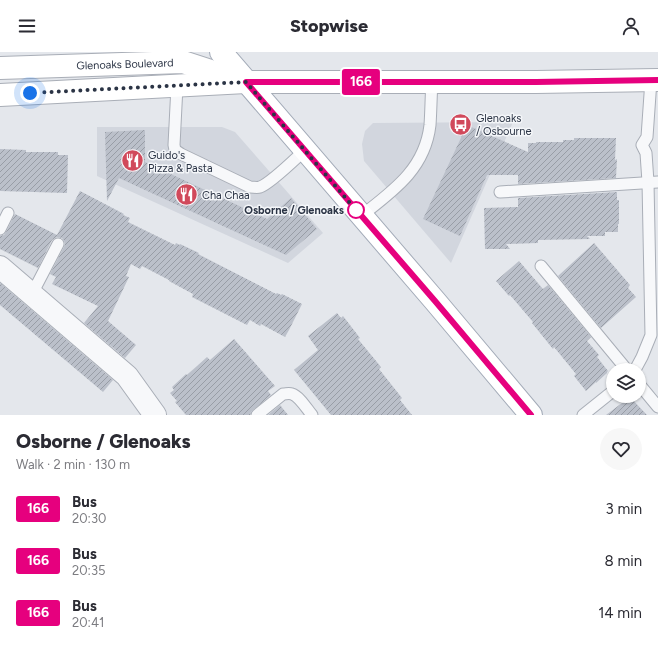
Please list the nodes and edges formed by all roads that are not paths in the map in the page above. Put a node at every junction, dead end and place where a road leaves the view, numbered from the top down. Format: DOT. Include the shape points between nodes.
graph roads {
  1 [pos="221,52"];
  2 [pos="0,68"];
  3 [pos="654,80"];
  4 [pos="246,82"];
  5 [pos="432,82"];
  6 [pos="177,86"];
  7 [pos="0,95"];
  8 [pos="305,150"];
  9 [pos="653,182"];
  10 [pos="500,192"];
  11 [pos="8,214"];
  12 [pos="361,216"];
  13 [pos="0,229"];
  14 [pos="58,244"];
  15 [pos="541,266"];
  16 [pos="0,267"];
  17 [pos="32,294"];
  18 [pos="654,296"];
  19 [pos="621,363"];
  20 [pos="639,363"];
  21 [pos="646,392"];
  22 [pos="606,397"];
  23 [pos="658,407"];
  24 [pos="155,415"];
  25 [pos="257,415"];
  26 [pos="312,415"];
  27 [pos="531,415"];
  28 [pos="583,415"];
  1 -- 4 [label="main road"];
  2 -- 4 [label="main road, Glenoaks Boulevard" via="183,62"];
  3 -- 5 [label="main road, Glenoaks Boulevard"];
  3 -- 9 [label="lane" via="647,137 642,145"];
  4 -- 5 [label="main road, Glenoaks Boulevard"];
  4 -- 6 [label="main road, Glenoaks Boulevard"];
  4 -- 8 [label="main road"];
  5 -- 12 [label="lane" via="430,126 418,163 388,195"];
  6 -- 7 [label="main road, Glenoaks Boulevard"];
  6 -- 8 [label="lane" via="174,145 181,154 255,188 269,182"];
  8 -- 12 [label="main road"];
  9 -- 10 [label="lane"];
  9 -- 18 [label="lane"];
  11 -- 13 [label="lane"];
  12 -- 27 [label="main road"];
  14 -- 17 [label="lane"];
  15 -- 19 [label="lane"];
  16 -- 17 [label="street"];
  17 -- 24 [label="street" via="127,376"];
  18 -- 20 [label="lane" via="651,335"];
  21 -- 23 [label="lane"];
  22 -- 28 [label="lane"];
  25 -- 26 [label="lane" via="283,394 288,393 298,398"];
}
